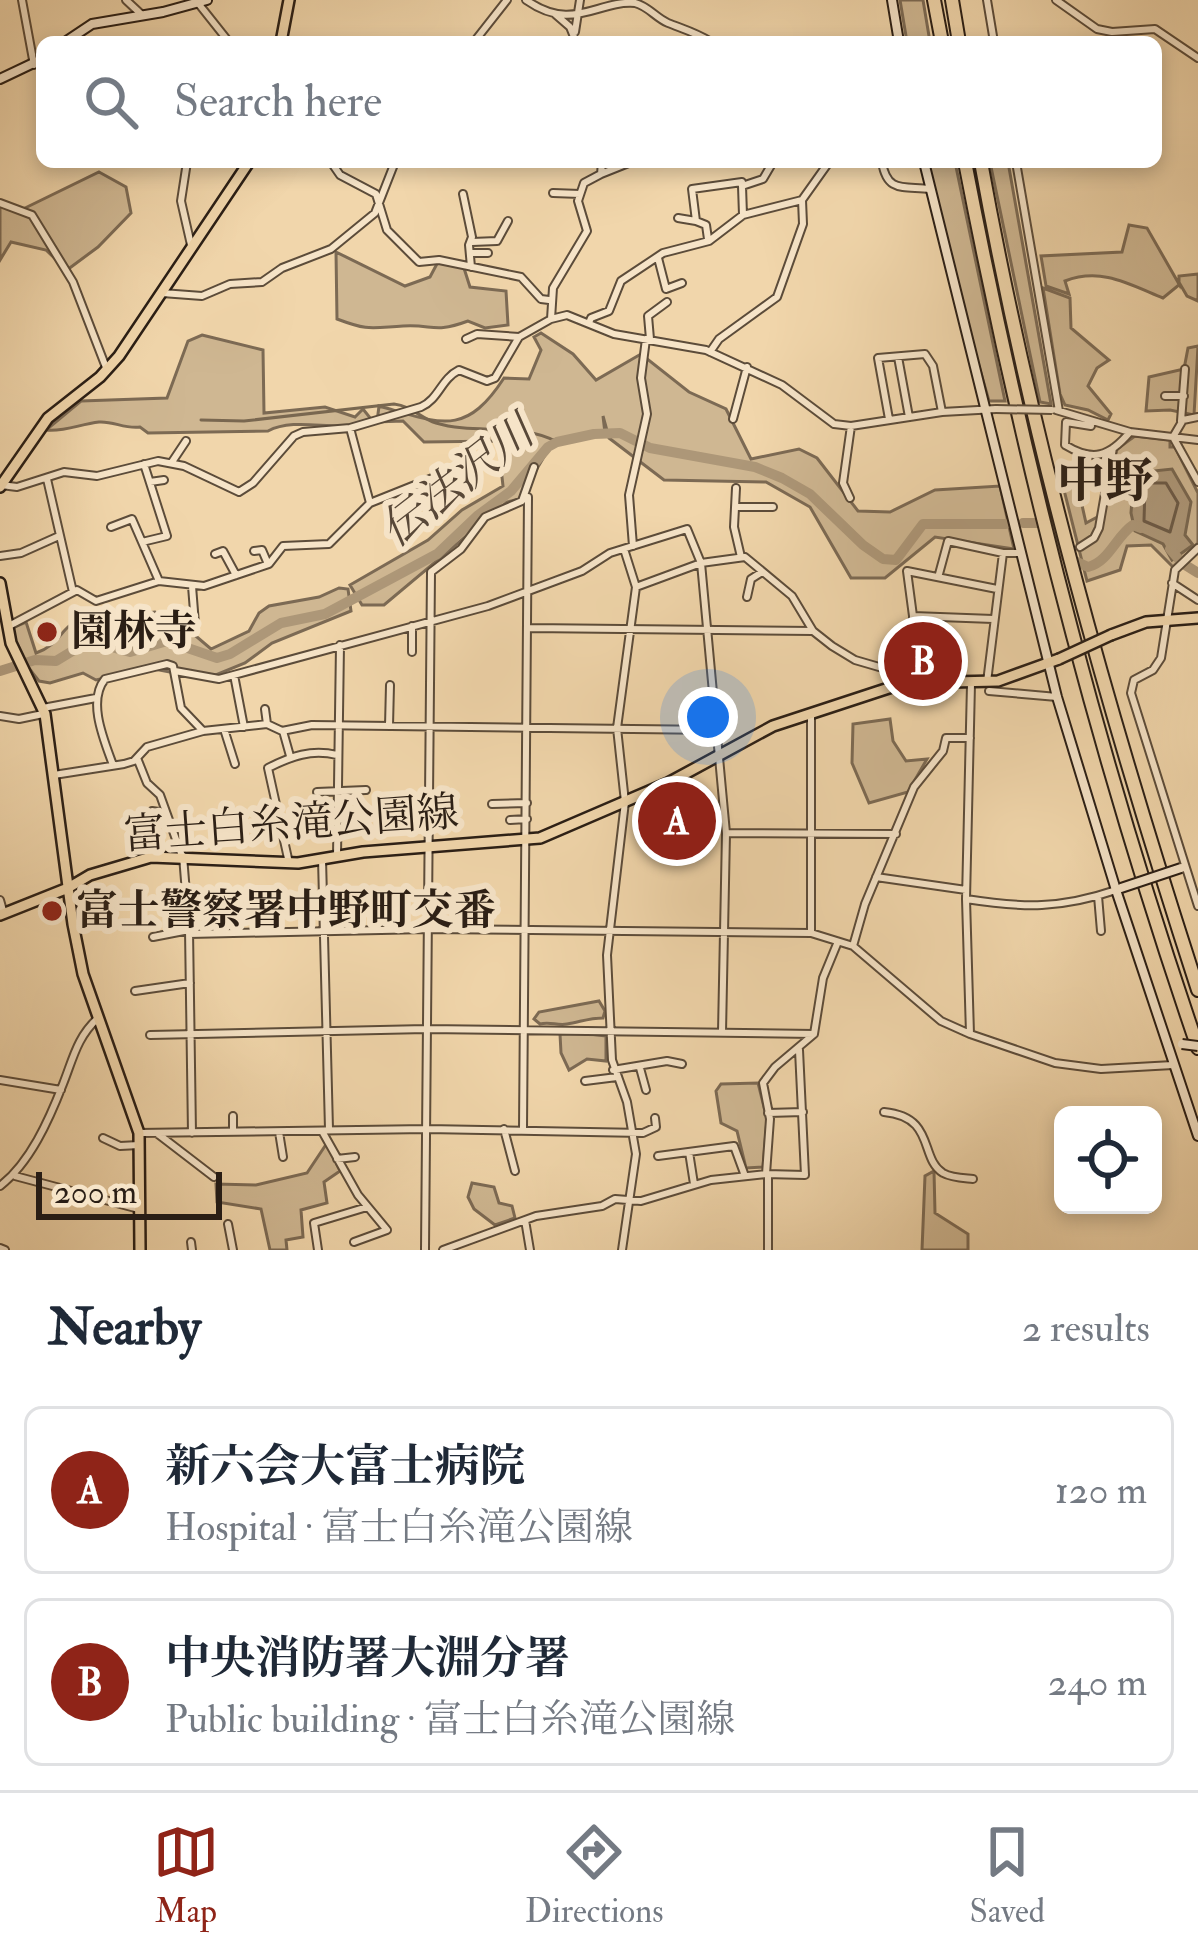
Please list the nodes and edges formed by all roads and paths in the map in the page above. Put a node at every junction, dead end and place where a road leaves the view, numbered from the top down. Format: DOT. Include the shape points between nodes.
graph roads {
  1 [pos="22,0"];
  2 [pos="126,0"];
  3 [pos="289,0"];
  4 [pos="492,0"];
  5 [pos="507,0"];
  6 [pos="526,0"];
  7 [pos="580,0"];
  8 [pos="892,0"];
  9 [pos="934,0"];
  10 [pos="952,0"];
  11 [pos="987,0"];
  12 [pos="1056,0"];
  13 [pos="203,1"];
  14 [pos="499,8"];
  15 [pos="580,13"];
  16 [pos="555,14"];
  17 [pos="142,16"];
  18 [pos="74,36"];
  19 [pos="226,36"];
  20 [pos="282,36"];
  21 [pos="478,36"];
  22 [pos="573,36"];
  23 [pos="576,36"];
  24 [pos="701,36"];
  25 [pos="898,36"];
  26 [pos="941,36"];
  27 [pos="958,36"];
  28 [pos="993,36"];
  29 [pos="36,54"];
  30 [pos="1198,58"];
  31 [pos="36,63"];
  32 [pos="0,80"];
  33 [pos="186,168"];
  34 [pos="245,168"];
  35 [pos="336,168"];
  36 [pos="392,168"];
  37 [pos="602,168"];
  38 [pos="616,168"];
  39 [pos="769,168"];
  40 [pos="825,168"];
  41 [pos="883,168"];
  42 [pos="926,168"];
  43 [pos="966,168"];
  44 [pos="982,168"];
  45 [pos="1017,168"];
  46 [pos="601,174"];
  47 [pos="742,186"];
  48 [pos="931,189"];
  49 [pos="553,193"];
  50 [pos="463,194"];
  51 [pos="580,194"];
  52 [pos="802,200"];
  53 [pos="380,201"];
  54 [pos="0,202"];
  55 [pos="742,215"];
  56 [pos="678,218"];
  57 [pos="508,221"];
  58 [pos="696,221"];
  59 [pos="709,241"];
  60 [pos="472,242"];
  61 [pos="192,249"];
  62 [pos="470,253"];
  63 [pos="488,253"];
  64 [pos="658,258"];
  65 [pos="471,267"];
  66 [pos="682,284"];
  67 [pos="162,293"];
  68 [pos="549,300"];
  69 [pos="667,302"];
  70 [pos="551,319"];
  71 [pos="589,323"];
  72 [pos="519,337"];
  73 [pos="466,339"];
  74 [pos="648,339"];
  75 [pos="710,352"];
  76 [pos="898,357"];
  77 [pos="747,367"];
  78 [pos="1185,369"];
  79 [pos="107,370"];
  80 [pos="1165,396"];
  81 [pos="1184,396"];
  82 [pos="992,409"];
  83 [pos="1056,410"];
  84 [pos="942,412"];
  85 [pos="909,417"];
  86 [pos="1198,417"];
  87 [pos="734,419"];
  88 [pos="890,419"];
  89 [pos="1181,422"];
  90 [pos="851,426"];
  91 [pos="1091,426"];
  92 [pos="350,428"];
  93 [pos="1130,432"];
  94 [pos="1173,437"];
  95 [pos="186,440"];
  96 [pos="1198,440"];
  97 [pos="1113,448"];
  98 [pos="172,462"];
  99 [pos="94,463"];
  100 [pos="144,464"];
  101 [pos="534,466"];
  102 [pos="455,469"];
  103 [pos="98,476"];
  104 [pos="46,478"];
  105 [pos="164,480"];
  106 [pos="150,482"];
  107 [pos="1198,482"];
  108 [pos="0,486"];
  109 [pos="736,488"];
  110 [pos="529,489"];
  111 [pos="850,499"];
  112 [pos="370,503"];
  113 [pos="51,506"];
  114 [pos="735,507"];
  115 [pos="773,507"];
  116 [pos="40,510"];
  117 [pos="111,527"];
  118 [pos="59,536"];
  119 [pos="142,542"];
  120 [pos="628,547"];
  121 [pos="1080,548"];
  122 [pos="1198,548"];
  123 [pos="254,551"];
  124 [pos="1003,553"];
  125 [pos="1022,553"];
  126 [pos="215,554"];
  127 [pos="0,556"];
  128 [pos="741,557"];
  129 [pos="701,563"];
  130 [pos="268,564"];
  131 [pos="764,571"];
  132 [pos="236,574"];
  133 [pos="939,574"];
  134 [pos="159,581"];
  135 [pos="0,583"];
  136 [pos="1172,583"];
  137 [pos="192,586"];
  138 [pos="636,587"];
  139 [pos="998,589"];
  140 [pos="528,591"];
  141 [pos="74,592"];
  142 [pos="747,597"];
  143 [pos="1198,600"];
  144 [pos="2,610"];
  145 [pos="913,616"];
  146 [pos="1198,618"];
  147 [pos="993,619"];
  148 [pos="1169,619"];
  149 [pos="431,620"];
  150 [pos="195,624"];
  151 [pos="412,626"];
  152 [pos="8,627"];
  153 [pos="530,628"];
  154 [pos="632,629"];
  155 [pos="707,630"];
  156 [pos="813,631"];
  157 [pos="340,645"];
  158 [pos="412,652"];
  159 [pos="1054,661"];
  160 [pos="176,671"];
  161 [pos="234,675"];
  162 [pos="1012,678"];
  163 [pos="912,679"];
  164 [pos="971,684"];
  165 [pos="390,685"];
  166 [pos="988,687"];
  167 [pos="1014,692"];
  168 [pos="1057,697"];
  169 [pos="96,698"];
  170 [pos="182,708"];
  171 [pos="265,709"];
  172 [pos="44,711"];
  173 [pos="170,712"];
  174 [pos="811,713"];
  175 [pos="0,716"];
  176 [pos="268,724"];
  177 [pos="340,726"];
  178 [pos="389,726"];
  179 [pos="429,726"];
  180 [pos="244,727"];
  181 [pos="527,728"];
  182 [pos="617,728"];
  183 [pos="224,729"];
  184 [pos="716,730"];
  185 [pos="203,731"];
  186 [pos="282,731"];
  187 [pos="970,738"];
  188 [pos="339,755"];
  189 [pos="718,755"];
  190 [pos="290,757"];
  191 [pos="137,758"];
  192 [pos="235,764"];
  193 [pos="114,765"];
  194 [pos="54,775"];
  195 [pos="338,790"];
  196 [pos="366,790"];
  197 [pos="316,792"];
  198 [pos="625,802"];
  199 [pos="527,803"];
  200 [pos="492,804"];
  201 [pos="166,813"];
  202 [pos="527,819"];
  203 [pos="510,820"];
  204 [pos="139,821"];
  205 [pos="338,828"];
  206 [pos="355,828"];
  207 [pos="726,833"];
  208 [pos="812,833"];
  209 [pos="896,834"];
  210 [pos="526,842"];
  211 [pos="428,848"];
  212 [pos="182,856"];
  213 [pos="338,856"];
  214 [pos="322,859"];
  215 [pos="1198,859"];
  216 [pos="289,863"];
  217 [pos="1183,867"];
  218 [pos="876,877"];
  219 [pos="68,888"];
  220 [pos="1118,889"];
  221 [pos="966,894"];
  222 [pos="1098,896"];
  223 [pos="0,900"];
  224 [pos="1198,906"];
  225 [pos="2,915"];
  226 [pos="427,929"];
  227 [pos="526,930"];
  228 [pos="324,931"];
  229 [pos="1101,931"];
  230 [pos="189,932"];
  231 [pos="610,932"];
  232 [pos="724,933"];
  233 [pos="812,933"];
  234 [pos="153,937"];
  235 [pos="837,944"];
  236 [pos="853,946"];
  237 [pos="190,983"];
  238 [pos="1198,990"];
  239 [pos="135,992"];
  240 [pos="98,1018"];
  241 [pos="426,1029"];
  242 [pos="525,1030"];
  243 [pos="610,1030"];
  244 [pos="325,1031"];
  245 [pos="722,1032"];
  246 [pos="190,1034"];
  247 [pos="814,1034"];
  248 [pos="150,1035"];
  249 [pos="970,1036"];
  250 [pos="1166,1042"];
  251 [pos="1198,1047"];
  252 [pos="800,1050"];
  253 [pos="682,1064"];
  254 [pos="1174,1065"];
  255 [pos="640,1068"];
  256 [pos="615,1073"];
  257 [pos="0,1080"];
  258 [pos="585,1081"];
  259 [pos="61,1090"];
  260 [pos="646,1090"];
  261 [pos="803,1112"];
  262 [pos="884,1112"];
  263 [pos="768,1113"];
  264 [pos="233,1116"];
  265 [pos="655,1118"];
  266 [pos="427,1129"];
  267 [pos="504,1129"];
  268 [pos="523,1129"];
  269 [pos="326,1130"];
  270 [pos="233,1132"];
  271 [pos="279,1132"];
  272 [pos="634,1132"];
  273 [pos="192,1133"];
  274 [pos="158,1134"];
  275 [pos="1198,1136"];
  276 [pos="103,1138"];
  277 [pos="140,1139"];
  278 [pos="689,1152"];
  279 [pos="658,1156"];
  280 [pos="284,1157"];
  281 [pos="355,1157"];
  282 [pos="337,1159"];
  283 [pos="515,1172"];
  284 [pos="127,1174"];
  285 [pos="767,1174"];
  286 [pos="15,1176"];
  287 [pos="140,1176"];
  288 [pos="745,1176"];
  289 [pos="214,1177"];
  290 [pos="973,1179"];
  291 [pos="694,1184"];
  292 [pos="0,1186"];
  293 [pos="630,1200"];
  294 [pos="367,1208"];
  295 [pos="139,1209"];
  296 [pos="525,1220"];
  297 [pos="228,1224"];
  298 [pos="354,1242"];
  299 [pos="140,1250"];
  300 [pos="233,1250"];
  301 [pos="318,1250"];
  302 [pos="425,1250"];
  303 [pos="443,1250"];
  304 [pos="530,1250"];
  305 [pos="622,1250"];
  306 [pos="769,1250"];
  1 -- 29 [label="street"];
  2 -- 17 [label="street"];
  3 -- 20 [label="main road"];
  4 -- 14 [label="street"];
  5 -- 14 [label="street"];
  6 -- 16 [label="street"];
  7 -- 15 [label="street"];
  8 -- 25 [label="street"];
  9 -- 26 [label="highway"];
  10 -- 27 [label="highway"];
  11 -- 28 [label="street"];
  12 -- 30 [label="street" via="1097,29 1154,29"];
  13 -- 17 [label="street"];
  13 -- 19 [label="street"];
  14 -- 21 [label="street"];
  15 -- 16 [label="street"];
  15 -- 23 [label="street"];
  15 -- 24 [label="street" via="640,4"];
  16 -- 22 [label="street"];
  17 -- 18 [label="street" via="92,24"];
  31 -- 32 [label="street"];
  33 -- 61 [label="street" via="182,202"];
  34 -- 61 [label="main road"];
  35 -- 53 [label="street"];
  36 -- 53 [label="street"];
  37 -- 46 [label="street"];
  38 -- 46 [label="street"];
  39 -- 47 [label="street"];
  40 -- 52 [label="street"];
  41 -- 48 [label="street" via="891,185"];
  42 -- 48 [label="street"];
  43 -- 251 [label="highway" via="1061,585"];
  44 -- 238 [label="highway" via="1077,584"];
  45 -- 83 [label="street"];
  46 -- 51 [label="street"];
  47 -- 55 [label="street"];
  47 -- 58 [label="street" via="692,189"];
  48 -- 82 [label="street"];
  49 -- 51 [label="street"];
  50 -- 60 [label="street"];
  51 -- 68 [label="street" via="585,240"];
  52 -- 55 [label="street"];
  52 -- 75 [label="street" via="803,224 778,297"];
  53 -- 65 [label="street" via="387,230 418,262"];
  53 -- 67 [label="street" via="331,249 262,282 202,296"];
  54 -- 79 [label="street" via="32,215 44,233"];
  55 -- 59 [label="street"];
  56 -- 58 [label="street"];
  57 -- 60 [label="street" via="497,241"];
  58 -- 59 [label="street" via="706,225"];
  59 -- 64 [label="street"];
  60 -- 62 [label="street"];
  61 -- 67 [label="main road"];
  62 -- 63 [label="street"];
  62 -- 65 [label="street"];
  64 -- 66 [label="street" via="666,289"];
  64 -- 71 [label="street" via="621,281 608,311"];
  65 -- 68 [label="street" via="527,279"];
  67 -- 79 [label="main road"];
  68 -- 70 [label="street"];
  69 -- 74 [label="street" via="648,316"];
  70 -- 71 [label="street"];
  70 -- 72 [label="street"];
  71 -- 74 [label="street"];
  72 -- 73 [label="street"];
  72 -- 92 [label="street" via="494,378 459,370 430,403"];
  74 -- 75 [label="street"];
  74 -- 120 [label="street"];
  75 -- 77 [label="street"];
  76 -- 84 [label="street" via="925,354"];
  76 -- 85 [label="street"];
  76 -- 88 [label="street" via="878,358"];
  77 -- 87 [label="street"];
  77 -- 90 [label="street" via="825,419"];
  78 -- 81 [label="street"];
  79 -- 108 [label="main road" via="48,418"];
  80 -- 81 [label="street"];
  81 -- 89 [label="street"];
  82 -- 83 [label="street, bridge"];
  82 -- 84 [label="street"];
  82 -- 125 [label="street"];
  83 -- 93 [label="street"];
  84 -- 85 [label="street"];
  85 -- 88 [label="street"];
  86 -- 89 [label="street"];
  88 -- 90 [label="street"];
  89 -- 94 [label="street"];
  90 -- 111 [label="street" via="843,483"];
  91 -- 97 [label="street" via="1066,422 1065,445 1084,456"];
  92 -- 98 [label="street" via="294,436 239,492"];
  92 -- 112 [label="street"];
  93 -- 94 [label="street"];
  93 -- 97 [label="street"];
  94 -- 96 [label="street"];
  94 -- 107 [label="street"];
  95 -- 98 [label="street"];
  97 -- 121 [label="street" via="1099,528"];
  98 -- 100 [label="street"];
  99 -- 103 [label="street"];
  100 -- 103 [label="street"];
  100 -- 106 [label="street"];
  101 -- 110 [label="street"];
  102 -- 112 [label="street"];
  103 -- 104 [label="street"];
  104 -- 108 [label="street"];
  104 -- 113 [label="street"];
  105 -- 106 [label="street"];
  106 -- 119 [label="street" via="167,536"];
  109 -- 114 [label="street"];
  110 -- 140 [label="street"];
  110 -- 149 [label="street" via="512,508 485,518 431,572"];
  112 -- 130 [label="street" via="329,544 284,547"];
  113 -- 116 [label="street"];
  113 -- 118 [label="street"];
  114 -- 115 [label="street"];
  114 -- 128 [label="street"];
  117 -- 119 [label="street" via="132,519"];
  118 -- 127 [label="street"];
  118 -- 141 [label="street"];
  119 -- 134 [label="street"];
  120 -- 129 [label="street" via="687,530"];
  120 -- 138 [label="street"];
  120 -- 140 [label="street"];
  122 -- 136 [label="street"];
  123 -- 130 [label="street" via="262,550"];
  124 -- 125 [label="street"];
  124 -- 133 [label="street" via="948,541"];
  124 -- 139 [label="street"];
  125 -- 159 [label="street"];
  126 -- 132 [label="street" via="223,551"];
  128 -- 129 [label="street"];
  128 -- 131 [label="street"];
  129 -- 138 [label="street"];
  129 -- 155 [label="street"];
  130 -- 132 [label="street"];
  131 -- 142 [label="street" via="751,579"];
  131 -- 156 [label="street"];
  132 -- 137 [label="street"];
  133 -- 139 [label="street"];
  133 -- 145 [label="street" via="907,571"];
  134 -- 137 [label="street"];
  134 -- 141 [label="street" via="96,601"];
  135 -- 144 [label="main road"];
  136 -- 143 [label="street"];
  136 -- 148 [label="street"];
  137 -- 150 [label="street"];
  138 -- 154 [label="street"];
  139 -- 147 [label="street"];
  140 -- 149 [label="street"];
  140 -- 153 [label="street"];
  141 -- 152 [label="street"];
  144 -- 152 [label="main road"];
  145 -- 147 [label="street"];
  145 -- 163 [label="street"];
  146 -- 148 [label="main road, 富士白糸滝公園線"];
  147 -- 166 [label="street"];
  148 -- 159 [label="main road, 富士白糸滝公園線, bridge"];
  148 -- 217 [label="street" via="1162,658 1131,693"];
  149 -- 151 [label="street"];
  149 -- 179 [label="street"];
  151 -- 157 [label="street"];
  151 -- 158 [label="street"];
  152 -- 172 [label="main road"];
  153 -- 154 [label="street"];
  153 -- 181 [label="street"];
  154 -- 155 [label="street"];
  154 -- 182 [label="street"];
  155 -- 156 [label="street"];
  155 -- 184 [label="street"];
  156 -- 163 [label="street" via="855,660"];
  157 -- 161 [label="street"];
  157 -- 177 [label="street"];
  159 -- 162 [label="main road, 富士白糸滝公園線"];
  159 -- 168 [label="street"];
  160 -- 161 [label="street"];
  160 -- 169 [label="street" via="167,664 105,679"];
  160 -- 170 [label="street"];
  161 -- 180 [label="street"];
  162 -- 166 [label="main road, 富士白糸滝公園線"];
  162 -- 167 [label="street"];
  163 -- 164 [label="main road, 富士白糸滝公園線"];
  163 -- 174 [label="main road, 富士白糸滝公園線"];
  164 -- 166 [label="main road, 富士白糸滝公園線"];
  164 -- 187 [label="street"];
  165 -- 178 [label="street"];
  166 -- 167 [label="street"];
  167 -- 168 [label="street"];
  168 -- 220 [label="street"];
  169 -- 172 [label="street"];
  169 -- 193 [label="street"];
  170 -- 173 [label="street"];
  170 -- 185 [label="street"];
  171 -- 176 [label="street"];
  172 -- 175 [label="street"];
  172 -- 194 [label="main road"];
  174 -- 189 [label="main road, 富士白糸滝公園線"];
  174 -- 208 [label="street"];
  176 -- 180 [label="street"];
  176 -- 186 [label="street"];
  177 -- 178 [label="street"];
  177 -- 186 [label="street"];
  177 -- 188 [label="street"];
  178 -- 179 [label="street"];
  179 -- 181 [label="street"];
  179 -- 211 [label="street"];
  180 -- 183 [label="street"];
  181 -- 182 [label="street"];
  181 -- 199 [label="street"];
  182 -- 184 [label="street"];
  182 -- 198 [label="street"];
  183 -- 185 [label="street"];
  183 -- 192 [label="street"];
  184 -- 189 [label="street"];
  185 -- 191 [label="street" via="147,747"];
  186 -- 190 [label="street"];
  187 -- 209 [label="street" via="946,738"];
  187 -- 221 [label="street"];
  188 -- 190 [label="street"];
  188 -- 195 [label="street"];
  189 -- 198 [label="main road, 富士白糸滝公園線"];
  189 -- 207 [label="street"];
  190 -- 216 [label="street" via="268,768"];
  191 -- 193 [label="street"];
  191 -- 201 [label="street"];
  193 -- 194 [label="street"];
  194 -- 219 [label="main road"];
  195 -- 196 [label="street"];
  195 -- 197 [label="street"];
  195 -- 205 [label="street"];
  198 -- 210 [label="main road, 富士白糸滝公園線"];
  198 -- 231 [label="street"];
  199 -- 200 [label="street"];
  199 -- 202 [label="street"];
  201 -- 204 [label="street"];
  201 -- 212 [label="street"];
  202 -- 203 [label="street"];
  202 -- 210 [label="street"];
  205 -- 206 [label="street"];
  205 -- 213 [label="street"];
  207 -- 208 [label="street"];
  207 -- 232 [label="street"];
  208 -- 209 [label="street"];
  208 -- 233 [label="street"];
  209 -- 218 [label="street"];
  210 -- 211 [label="main road, 富士白糸滝公園線"];
  210 -- 227 [label="street"];
  211 -- 213 [label="main road, 富士白糸滝公園線"];
  211 -- 226 [label="street"];
  212 -- 216 [label="main road, 富士白糸滝公園線"];
  212 -- 219 [label="main road, 富士白糸滝公園線" via="108,868"];
  212 -- 230 [label="street"];
  213 -- 214 [label="main road, 富士白糸滝公園線"];
  214 -- 216 [label="main road, 富士白糸滝公園線"];
  214 -- 228 [label="street"];
  215 -- 217 [label="street"];
  217 -- 220 [label="street, bridge"];
  217 -- 224 [label="street"];
  218 -- 221 [label="street"];
  218 -- 236 [label="street"];
  219 -- 225 [label="main road, 富士白糸滝公園線"];
  219 -- 240 [label="main road"];
  220 -- 222 [label="street"];
  220 -- 250 [label="street"];
  221 -- 222 [label="street" via="1034,908"];
  221 -- 249 [label="street"];
  222 -- 229 [label="street"];
  223 -- 225 [label="street"];
  226 -- 227 [label="street"];
  226 -- 228 [label="street"];
  226 -- 241 [label="street"];
  227 -- 231 [label="street"];
  227 -- 242 [label="street"];
  228 -- 230 [label="street"];
  228 -- 244 [label="street"];
  230 -- 234 [label="street"];
  230 -- 237 [label="street"];
  231 -- 232 [label="street"];
  231 -- 243 [label="street"];
  232 -- 233 [label="street"];
  232 -- 245 [label="street"];
  233 -- 235 [label="street"];
  235 -- 236 [label="street"];
  235 -- 247 [label="street"];
  236 -- 249 [label="street"];
  237 -- 239 [label="street"];
  237 -- 246 [label="street"];
  240 -- 259 [label="street" via="79,1038"];
  240 -- 277 [label="main road"];
  241 -- 242 [label="street"];
  241 -- 244 [label="street"];
  241 -- 266 [label="street"];
  242 -- 243 [label="street"];
  242 -- 268 [label="street"];
  243 -- 245 [label="street"];
  243 -- 256 [label="street"];
  244 -- 246 [label="street"];
  244 -- 269 [label="street"];
  245 -- 247 [label="street"];
  246 -- 248 [label="street"];
  246 -- 273 [label="street"];
  247 -- 252 [label="street"];
  249 -- 254 [label="street" via="1055,1063"];
  250 -- 251 [label="street, bridge"];
  250 -- 254 [label="street"];
  252 -- 261 [label="street"];
  252 -- 263 [label="street" via="763,1084"];
  253 -- 255 [label="street"];
  254 -- 275 [label="street"];
  255 -- 256 [label="street"];
  255 -- 260 [label="street"];
  256 -- 258 [label="street"];
  256 -- 272 [label="street"];
  257 -- 259 [label="street"];
  259 -- 286 [label="street"];
  261 -- 263 [label="street"];
  261 -- 285 [label="street" via="805,1175"];
  262 -- 290 [label="street" via="920,1129 944,1173"];
  263 -- 285 [label="street"];
  264 -- 270 [label="street"];
  265 -- 272 [label="street" via="652,1130"];
  266 -- 267 [label="street"];
  266 -- 269 [label="street"];
  266 -- 302 [label="street"];
  267 -- 268 [label="street"];
  267 -- 283 [label="street"];
  268 -- 272 [label="street"];
  269 -- 271 [label="street"];
  269 -- 282 [label="street"];
  270 -- 271 [label="street"];
  270 -- 273 [label="street"];
  271 -- 280 [label="street"];
  272 -- 293 [label="street"];
  273 -- 274 [label="street"];
  274 -- 277 [label="street"];
  274 -- 289 [label="street"];
  276 -- 277 [label="street" via="120,1147"];
  277 -- 287 [label="main road"];
  278 -- 279 [label="street"];
  278 -- 288 [label="street" via="734,1146"];
  278 -- 291 [label="street"];
  281 -- 282 [label="street"];
  282 -- 294 [label="street"];
  284 -- 287 [label="street"];
  285 -- 288 [label="street"];
  285 -- 306 [label="street"];
  286 -- 292 [label="street"];
  286 -- 295 [label="street"];
  287 -- 295 [label="main road"];
  288 -- 291 [label="street"];
  291 -- 293 [label="street"];
  293 -- 296 [label="street"];
  293 -- 305 [label="street"];
  294 -- 298 [label="street" via="387,1230"];
  294 -- 301 [label="street" via="314,1223"];
  295 -- 299 [label="main road"];
  296 -- 303 [label="street"];
  296 -- 304 [label="street"];
  297 -- 300 [label="street"];
}
